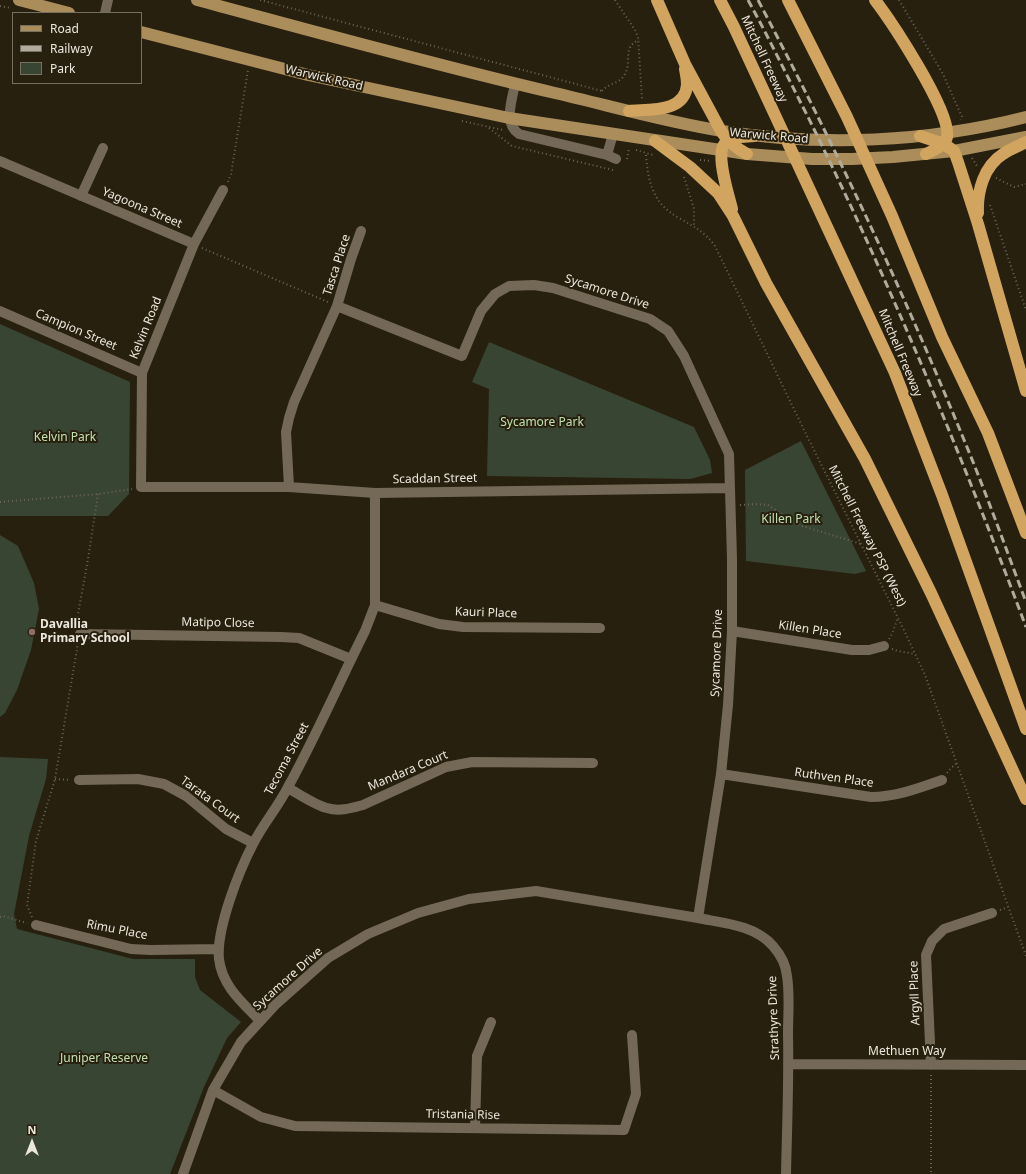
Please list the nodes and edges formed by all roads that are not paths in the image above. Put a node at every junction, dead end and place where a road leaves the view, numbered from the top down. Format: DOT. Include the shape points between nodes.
graph roads {
  1 [pos="19,0"];
  2 [pos="108,0"];
  3 [pos="197,0"];
  4 [pos="657,0"];
  5 [pos="720,0"];
  6 [pos="788,0"];
  7 [pos="875,0"];
  8 [pos="65,12"];
  9 [pos="105,12"];
  10 [pos="142,32"];
  11 [pos="685,64"];
  12 [pos="514,84"];
  13 [pos="628,111"];
  14 [pos="1026,117"];
  15 [pos="509,118"];
  16 [pos="613,134"];
  17 [pos="1026,137"];
  18 [pos="655,141"];
  19 [pos="723,141"];
  20 [pos="948,142"];
  21 [pos="1026,142"];
  22 [pos="104,148"];
  23 [pos="926,154"];
  24 [pos="0,161"];
  25 [pos="224,190"];
  26 [pos="81,196"];
  27 [pos="733,216"];
  28 [pos="978,224"];
  29 [pos="361,231"];
  30 [pos="194,244"];
  31 [pos="338,306"];
  32 [pos="0,312"];
  33 [pos="142,373"];
  34 [pos="1026,391"];
  35 [pos="141,487"];
  36 [pos="289,487"];
  37 [pos="730,488"];
  38 [pos="375,493"];
  39 [pos="1026,533"];
  40 [pos="374,605"];
  41 [pos="600,628"];
  42 [pos="732,631"];
  43 [pos="77,633"];
  44 [pos="884,646"];
  45 [pos="351,659"];
  46 [pos="1026,729"];
  47 [pos="593,763"];
  48 [pos="721,774"];
  49 [pos="79,780"];
  50 [pos="942,780"];
  51 [pos="288,788"];
  52 [pos="1026,799"];
  53 [pos="253,843"];
  54 [pos="992,913"];
  55 [pos="698,918"];
  56 [pos="36,925"];
  57 [pos="218,949"];
  58 [pos="260,1021"];
  59 [pos="491,1022"];
  60 [pos="632,1035"];
  61 [pos="788,1064"];
  62 [pos="931,1065"];
  63 [pos="1026,1065"];
  64 [pos="213,1090"];
  65 [pos="475,1128"];
  66 [pos="183,1174"];
  67 [pos="786,1174"];
  1 -- 8 [label="main road"];
  2 -- 9 [label="street"];
  3 -- 12 [label="main road, Warwick Road"];
  4 -- 11 [label="highway"];
  5 -- 46 [label="highway, Mitchell Freeway" via="895,373"];
  6 -- 39 [label="highway" via="847,116 892,216 942,337 988,434"];
  7 -- 20 [label="highway" via="890,19 924,76 942,115"];
  10 -- 15 [label="main road, Warwick Road" via="308,75"];
  11 -- 13 [label="highway" via="687,85 678,103 666,108"];
  11 -- 19 [label="highway"];
  12 -- 13 [label="main road, Warwick Road"];
  12 -- 15 [label="street"];
  13 -- 19 [label="main road, Warwick Road"];
  14 -- 20 [label="main road, Warwick Road"];
  15 -- 16 [label="main road, Warwick Road"];
  15 -- 16 [label="street" via="514,131 519,134 611,157"];
  16 -- 18 [label="main road, Warwick Road"];
  17 -- 20 [label="main road, Warwick Road"];
  18 -- 19 [label="main road, Warwick Road"];
  18 -- 27 [label="highway" via="690,167 718,194"];
  19 -- 20 [label="main road, Warwick Road" via="759,136 816,140 920,136"];
  19 -- 23 [label="main road, Warwick Road" via="747,154 812,159"];
  19 -- 27 [label="highway" via="721,163"];
  20 -- 23 [label="highway"];
  20 -- 28 [label="highway" via="958,162"];
  21 -- 28 [label="highway" via="995,160 986,173 979,192"];
  22 -- 26 [label="street, Yagoona Street"];
  24 -- 26 [label="street, Yagoona Street"];
  25 -- 30 [label="street, Kelvin Road"];
  26 -- 30 [label="street, Yagoona Street"];
  27 -- 52 [label="highway" via="774,296 865,459 931,593"];
  28 -- 34 [label="highway"];
  29 -- 31 [label="street, Tasca Place"];
  30 -- 33 [label="street, Kelvin Road"];
  31 -- 36 [label="street" via="289,418 286,432"];
  31 -- 37 [label="street, Sycamore Drive" via="462,356 481,311 494,294 509,286 534,285 553,288 650,318 668,331 684,356 729,454"];
  32 -- 33 [label="street, Campion Street"];
  33 -- 35 [label="street, Kelvin Road"];
  35 -- 36 [label="street, Scaddan Street"];
  36 -- 38 [label="street, Scaddan Street"];
  37 -- 38 [label="street, Scaddan Street"];
  37 -- 42 [label="street, Sycamore Drive"];
  38 -- 40 [label="street, Tecoma Street"];
  40 -- 41 [label="street, Kauri Place" via="439,624 463,627"];
  40 -- 45 [label="street, Tecoma Street"];
  42 -- 44 [label="street, Killen Place" via="852,650 869,650"];
  42 -- 48 [label="street, Sycamore Drive"];
  43 -- 45 [label="street, Matipo Close" via="299,638"];
  45 -- 51 [label="street, Tecoma Street"];
  47 -- 51 [label="street, Mandara Court" via="460,764 446,767 363,805 338,810 326,808"];
  48 -- 50 [label="street, Ruthven Place" via="871,797 897,795"];
  48 -- 55 [label="street, Sycamore Drive"];
  49 -- 53 [label="street, Tarata Court" via="138,779 164,784 186,796 226,829"];
  51 -- 53 [label="street, Tecoma Street"];
  53 -- 57 [label="street, Tecoma Street" via="232,896"];
  54 -- 62 [label="street, Argyll Place" via="944,929 932,941 926,955"];
  55 -- 58 [label="street, Sycamore Drive" via="536,891 469,899 418,913 368,934 328,958"];
  55 -- 61 [label="street, Strathyre Drive" via="751,930 765,938 779,955 784,965 788,986"];
  56 -- 57 [label="street, Rimu Place" via="131,949"];
  57 -- 58 [label="street, Tecoma Street" via="219,961 231,990"];
  58 -- 64 [label="street, Sycamore Drive" via="241,1042"];
  59 -- 65 [label="street" via="477,1056"];
  60 -- 65 [label="street, Tristania Rise" via="636,1094 624,1130"];
  61 -- 62 [label="street, Methuen Way"];
  61 -- 67 [label="street, Strathyre Drive"];
  62 -- 63 [label="street, Methuen Way"];
  64 -- 65 [label="street, Tristania Rise" via="261,1117 295,1126"];
  64 -- 66 [label="street, Sycamore Drive"];
}
